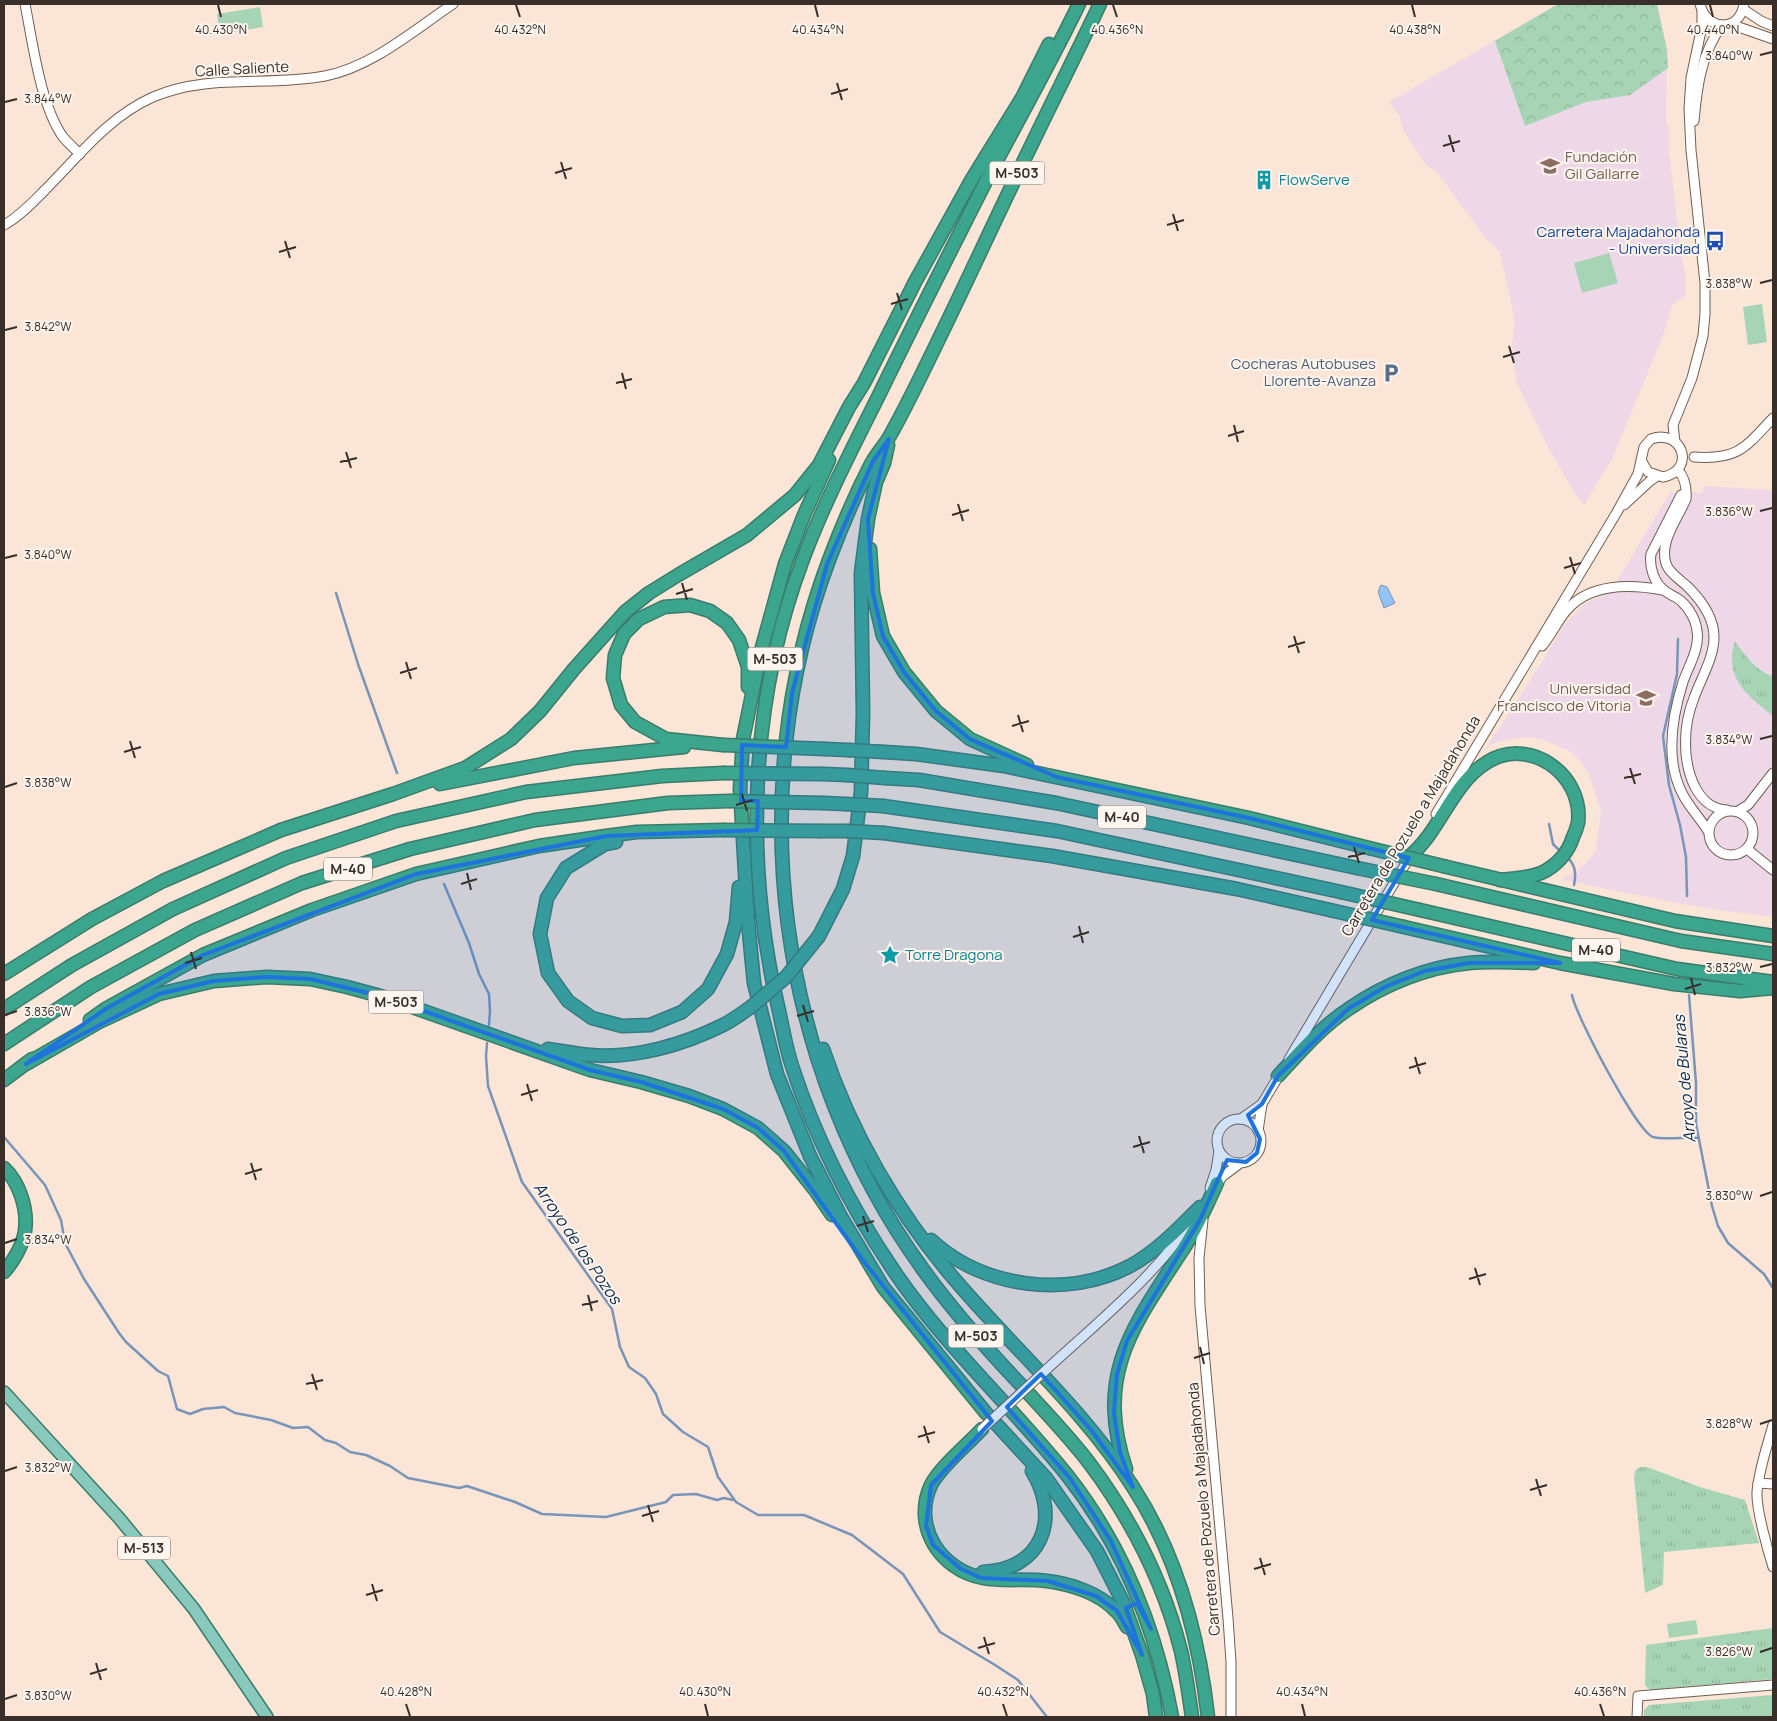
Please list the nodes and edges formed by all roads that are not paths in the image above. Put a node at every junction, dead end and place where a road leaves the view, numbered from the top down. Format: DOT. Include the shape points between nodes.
graph roads {
  1 [pos="25,4"];
  2 [pos="453,4"];
  3 [pos="1070,4"];
  4 [pos="1080,4"];
  5 [pos="1100,4"];
  6 [pos="1744,5"];
  7 [pos="1701,8"];
  8 [pos="1726,24"];
  9 [pos="1773,26"];
  10 [pos="1773,39"];
  11 [pos="80,154"];
  12 [pos="1693,167"];
  13 [pos="4,226"];
  14 [pos="864,383"];
  15 [pos="1677,415"];
  16 [pos="1773,418"];
  17 [pos="1656,438"];
  18 [pos="889,439"];
  19 [pos="1675,442"];
  20 [pos="1682,451"];
  21 [pos="1694,457"];
  22 [pos="1641,460"];
  23 [pos="1680,466"];
  24 [pos="1657,476"];
  25 [pos="1680,495"];
  26 [pos="1617,512"];
  27 [pos="868,519"];
  28 [pos="1663,590"];
  29 [pos="1529,658"];
  30 [pos="748,708"];
  31 [pos="723,745"];
  32 [pos="1773,773"];
  33 [pos="1057,777"];
  34 [pos="1773,782"];
  35 [pos="393,794"];
  36 [pos="1727,810"];
  37 [pos="1738,811"];
  38 [pos="1749,819"];
  39 [pos="1708,831"];
  40 [pos="672,832"];
  41 [pos="1747,849"];
  42 [pos="743,854"];
  43 [pos="1410,856"];
  44 [pos="1773,870"];
  45 [pos="1500,880"];
  46 [pos="1773,936"];
  47 [pos="789,937"];
  48 [pos="1773,954"];
  49 [pos="1560,963"];
  50 [pos="4,974"];
  51 [pos="1773,982"];
  52 [pos="1773,988"];
  53 [pos="4,1009"];
  54 [pos="4,1044"];
  55 [pos="521,1045"];
  56 [pos="26,1064"];
  57 [pos="1278,1076"];
  58 [pos="4,1080"];
  59 [pos="1262,1104"];
  60 [pos="1241,1119"];
  61 [pos="1258,1132"];
  62 [pos="1219,1150"];
  63 [pos="1239,1164"];
  64 [pos="4,1168"];
  65 [pos="1217,1183"];
  66 [pos="1202,1207"];
  67 [pos="905,1214"];
  68 [pos="4,1272"];
  69 [pos="883,1287"];
  70 [pos="4,1392"];
  71 [pos="1773,1425"];
  72 [pos="982,1429"];
  73 [pos="1020,1450"];
  74 [pos="1046,1478"];
  75 [pos="1758,1483"];
  76 [pos="1773,1484"];
  77 [pos="1133,1487"];
  78 [pos="1773,1567"];
  79 [pos="961,1570"];
  80 [pos="1151,1629"];
  81 [pos="1142,1655"];
  82 [pos="1773,1685"];
  83 [pos="267,1717"];
  84 [pos="1156,1717"];
  85 [pos="1172,1717"];
  86 [pos="1192,1717"];
  87 [pos="1208,1717"];
  88 [pos="1231,1717"];
  89 [pos="1637,1717"];
  1 -- 11 [label="street" via="51,115 64,138"];
  2 -- 11 [label="street, Calle Saliente" via="378,54 327,76 301,80 217,81 150,98 113,121"];
  3 -- 14 [label="highway" via="1022,98 972,179 915,282"];
  4 -- 80 [label="highway, M-503" via="895,361 838,477 802,560 766,701 759,763 757,855 763,933 791,1064 839,1178 877,1245 920,1307 1045,1448 1094,1512 1128,1572"];
  5 -- 18 [label="highway, M-503"];
  6 -- 8 [label="street" via="1737,19"];
  6 -- 9 [label="street" via="1760,21"];
  7 -- 8 [label="street" via="1708,20"];
  7 -- 12 [label="street" via="1702,26 1689,96"];
  8 -- 10 [label="street"];
  8 -- 12 [label="street" via="1708,47 1700,77"];
  11 -- 13 [label="street, Calle Saliente" via="28,208"];
  12 -- 15 [label="street" via="1706,314 1692,378"];
  14 -- 30 [label="highway, M-503" via="785,564"];
  14 -- 35 [label="highway" via="819,465 795,495 747,535 649,593 625,612 511,739 465,768"];
  15 -- 17 [label="street"];
  15 -- 19 [label="street" via="1673,429"];
  16 -- 21 [label="street" via="1747,446 1733,454"];
  17 -- 19 [label="street"];
  17 -- 22 [label="street" via="1644,447"];
  18 -- 27 [label="highway, M-503"];
  18 -- 47 [label="highway, M-503" via="873,461 827,564 807,627 792,693 781,858"];
  19 -- 20 [label="street"];
  20 -- 21 [label="street"];
  20 -- 23 [label="street"];
  21 -- 23 [label="street"];
  22 -- 24 [label="street" via="1648,472"];
  22 -- 26 [label="street, Carretera de Pozuelo a Majadahonda" via="1638,474"];
  23 -- 24 [label="street" via="1667,476"];
  23 -- 36 [label="street" via="1687,496 1666,541 1664,556 1672,574 1698,598 1708,614 1714,637 1708,664 1688,716 1687,761 1692,781 1705,802"];
  24 -- 26 [label="street, Carretera de Pozuelo a Majadahonda"];
  25 -- 28 [label="street" via="1651,554 1651,570"];
  26 -- 29 [label="street, Carretera de Pozuelo a Majadahonda"];
  27 -- 33 [label="highway" via="873,593 883,636 904,672 936,711 970,739"];
  27 -- 55 [label="highway, M-503, bridge" via="861,573 863,713 860,801 853,856 843,889 819,936 786,977 752,1007 724,1025 694,1038 662,1048 624,1054 590,1055"];
  28 -- 29 [label="street" via="1617,587 1590,594 1572,604"];
  28 -- 39 [label="street" via="1686,606 1697,630 1697,644 1672,724 1673,752 1682,793"];
  29 -- 43 [label="street, Carretera de Pozuelo a Majadahonda"];
  30 -- 31 [label="highway" via="748,667 739,640 727,623 710,611 690,605 664,607 638,618 624,634 615,655 613,678 620,704 635,722 666,739"];
  30 -- 42 [label="highway, M-503" via="740,789"];
  31 -- 33 [label="highway, bridge" via="916,754"];
  31 -- 35 [label="highway" via="574,758"];
  32 -- 37 [label="street" via="1748,805"];
  33 -- 45 [label="highway, bridge" via="1249,818"];
  34 -- 38 [label="street" via="1752,808"];
  35 -- 50 [label="highway" via="282,830 163,882 92,919"];
  36 -- 37 [label="street"];
  36 -- 39 [label="street" via="1717,814"];
  37 -- 38 [label="street"];
  38 -- 41 [label="street" via="1753,831"];
  39 -- 41 [label="street" via="1710,842 1721,854 1737,854"];
  40 -- 42 [label="highway" via="605,844 566,868 547,898 540,934 548,973 568,1001 592,1018 622,1026 650,1025 682,1012 708,989 727,954 736,922"];
  40 -- 49 [label="highway, bridge" via="884,833 1052,856 1237,889"];
  40 -- 56 [label="highway" via="637,832 539,846 416,874 329,904 203,955 107,1008"];
  41 -- 44 [label="street"];
  42 -- 69 [label="highway, M-503" via="754,983 778,1074 810,1156 840,1215"];
  43 -- 45 [label="highway" via="1425,842 1461,786 1478,768 1497,756 1532,755 1551,764 1567,780 1576,802 1578,823 1570,845 1551,867 1532,876"];
  43 -- 57 [label="street, Carretera de Pozuelo a Majadahonda"];
  45 -- 46 [label="highway" via="1675,921"];
  47 -- 67 [label="highway, M-503" via="810,1010 840,1093 874,1163"];
  47 -- 86 [label="highway, M-503" via="800,999 818,1061 862,1168 898,1234 942,1295 1089,1462 1113,1496 1160,1589 1180,1652"];
  48 -- 53 [label="highway, M-40, bridge" via="1681,941 1056,802 919,780 823,774 723,773 662,776 526,792 396,821 286,858 173,909 72,965"];
  49 -- 52 [label="highway" via="1674,984 1740,991"];
  49 -- 57 [label="highway" via="1469,963 1425,971 1385,987 1348,1008 1307,1044"];
  51 -- 54 [label="highway, M-40, bridge" via="1677,969 1057,831 884,806 729,800 668,803 534,820 410,849 302,883 186,935 91,987"];
  55 -- 56 [label="highway, M-503" via="346,986 310,979 267,977 214,981 159,994 99,1022"];
  55 -- 69 [label="highway, M-503" via="590,1070 689,1096 724,1109 758,1128 784,1151 815,1190"];
  56 -- 58 [label="highway"];
  57 -- 59 [label="street, Carretera de Pozuelo a Majadahonda"];
  59 -- 60 [label="street, Carretera de Pozuelo a Majadahonda"];
  59 -- 61 [label="street, Carretera de Pozuelo a Majadahonda"];
  60 -- 61 [label="street" via="1254,1125"];
  60 -- 62 [label="street" via="1222,1126 1217,1138"];
  61 -- 63 [label="street" via="1260,1146 1257,1153"];
  62 -- 63 [label="street" via="1224,1158"];
  62 -- 66 [label="street, Carretera de Pozuelo a Majadahonda" via="1216,1170"];
  63 -- 65 [label="street"];
  64 -- 68 [label="highway" via="11,1174 24,1203 25,1232 13,1262"];
  65 -- 66 [label="highway"];
  66 -- 67 [label="highway, M-503" via="1163,1243 1129,1266 1074,1283 1046,1285 1015,1282 975,1269 939,1248"];
  66 -- 72 [label="street, Carretera de Pozuelo a Majadahonda, bridge" via="1156,1266"];
  66 -- 77 [label="highway" via="1181,1253 1136,1322 1117,1374 1115,1428"];
  66 -- 88 [label="street, Carretera de Pozuelo a Majadahonda" via="1198,1281 1228,1618"];
  67 -- 77 [label="highway, M-503" via="955,1280 1091,1430"];
  69 -- 73 [label="highway, M-503"];
  70 -- 83 [label="main road, M-513" via="119,1518 194,1609"];
  71 -- 75 [label="street"];
  72 -- 79 [label="highway" via="931,1485 926,1503 926,1526 933,1544 944,1558"];
  73 -- 74 [label="highway, M-503"];
  73 -- 79 [label="highway, M-503" via="1045,1496 1047,1519 1041,1537 1025,1559 1012,1568 986,1572"];
  74 -- 80 [label="highway" via="1109,1555"];
  74 -- 81 [label="highway, M-503" via="1097,1551 1124,1602"];
  75 -- 76 [label="street"];
  75 -- 78 [label="street" via="1766,1544"];
  77 -- 87 [label="highway, M-503" via="1172,1566 1188,1611 1198,1648"];
  79 -- 81 [label="highway, M-503" via="981,1578 1048,1581 1096,1596 1117,1611"];
  80 -- 85 [label="highway, M-503"];
  81 -- 84 [label="highway, M-503"];
  82 -- 89 [label="street" via="1638,1696"];
}
